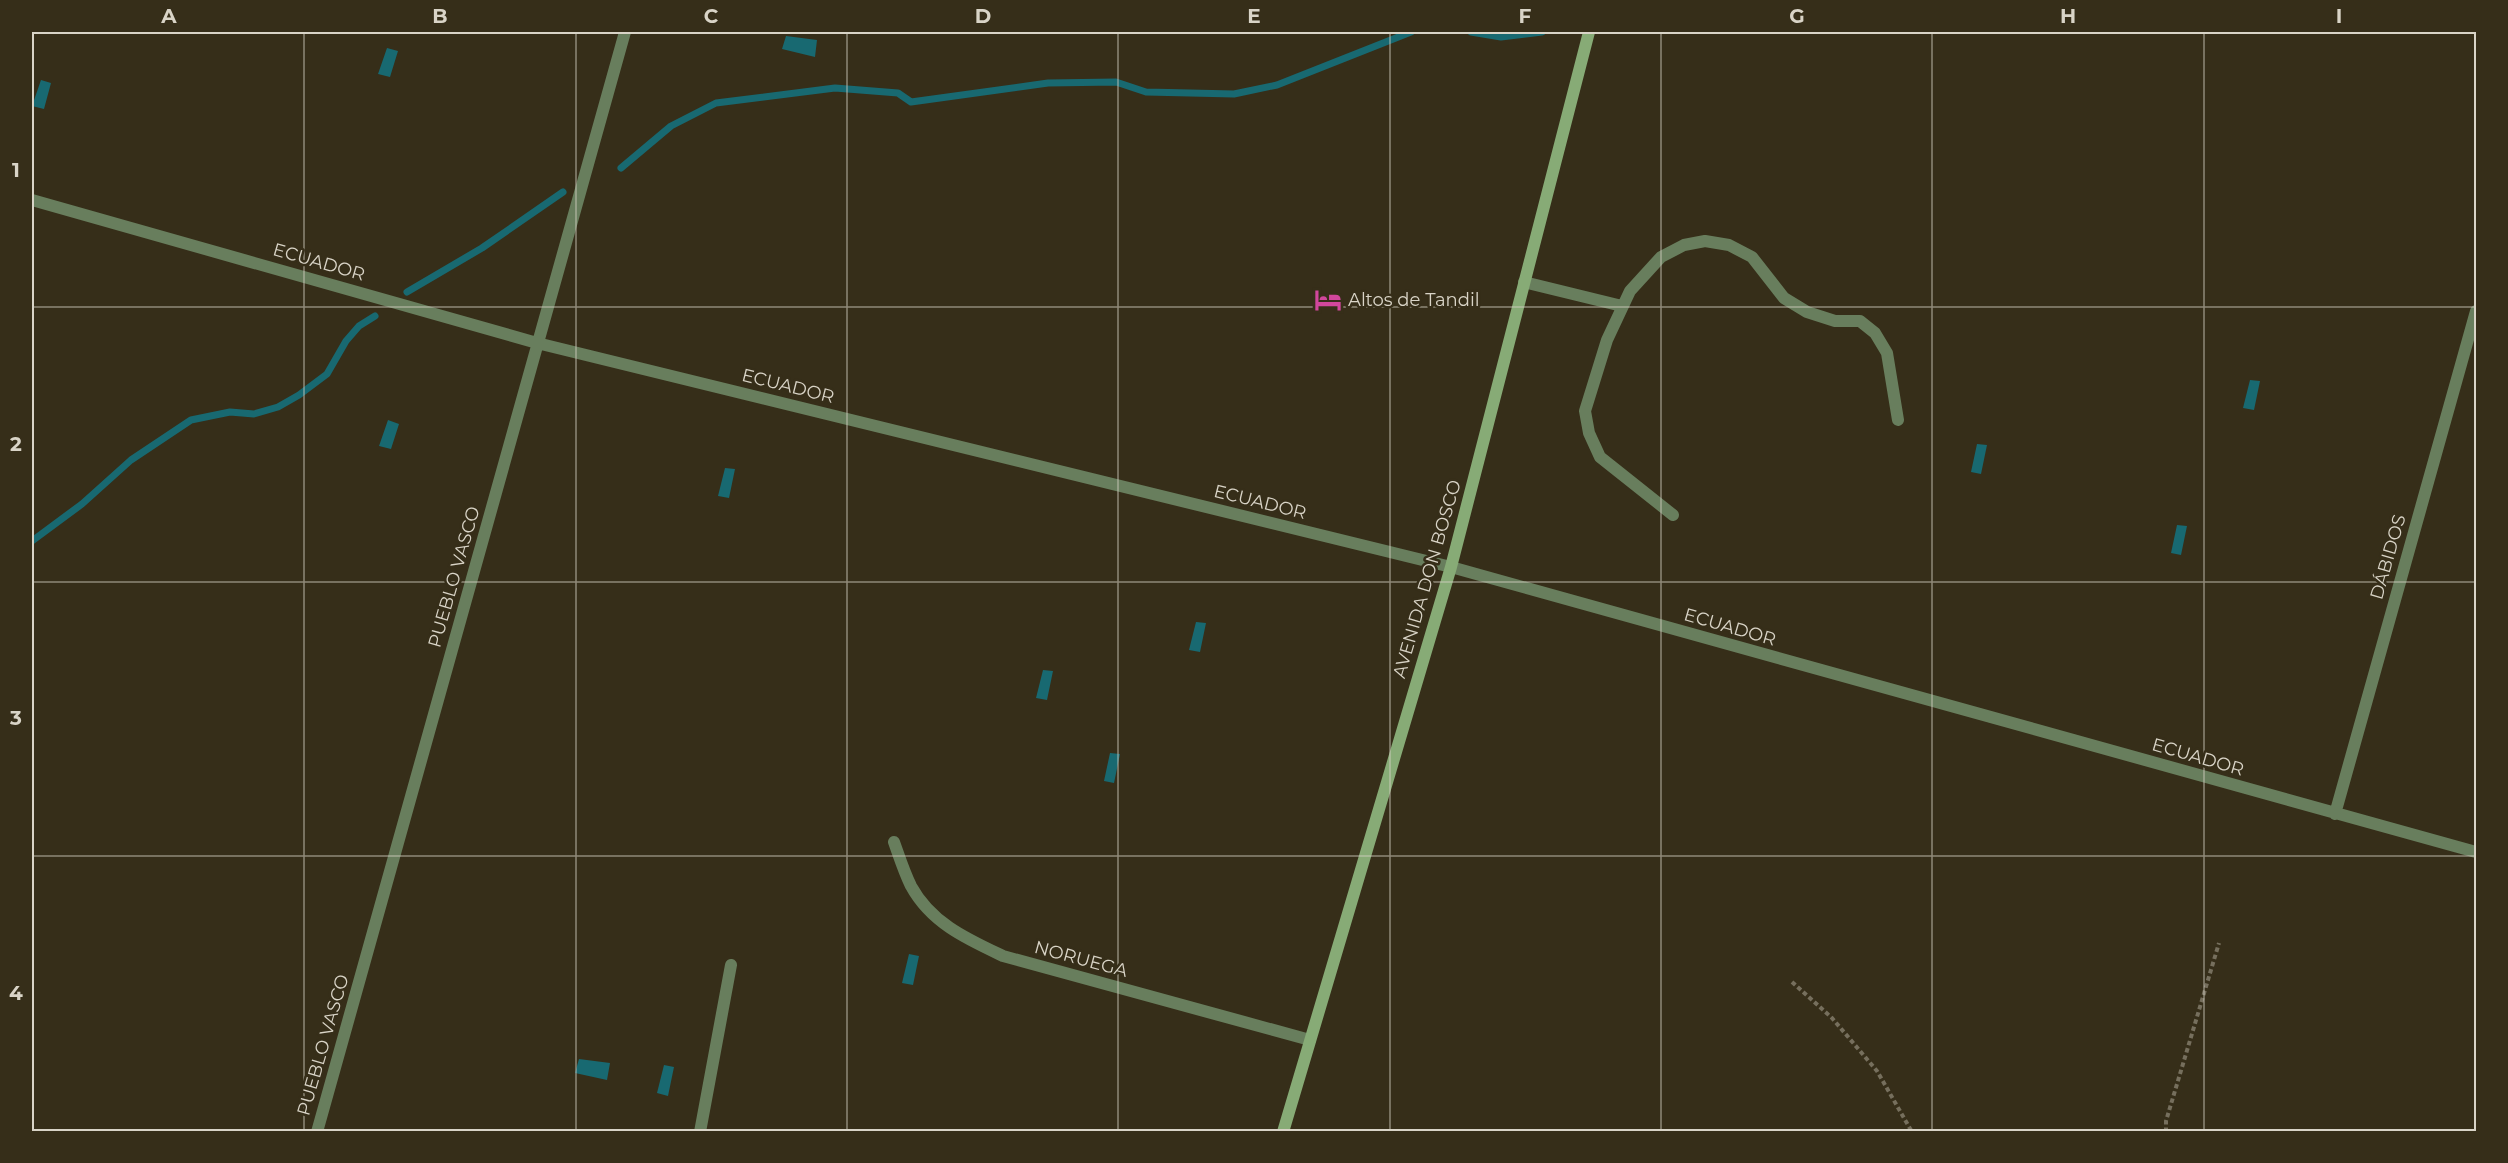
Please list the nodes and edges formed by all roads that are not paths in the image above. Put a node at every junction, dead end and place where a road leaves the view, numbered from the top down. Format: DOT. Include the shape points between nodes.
graph roads {
  1 [pos="625,32"];
  2 [pos="1589,32"];
  3 [pos="32,200"];
  4 [pos="1524,282"];
  5 [pos="1622,306"];
  6 [pos="2476,311"];
  7 [pos="537,343"];
  8 [pos="1898,420"];
  9 [pos="1673,515"];
  10 [pos="1451,567"];
  11 [pos="2335,814"];
  12 [pos="894,842"];
  13 [pos="2476,852"];
  14 [pos="731,965"];
  15 [pos="1310,1040"];
  16 [pos="317,1131"];
  17 [pos="700,1131"];
  18 [pos="1283,1131"];
  1 -- 7 [label="street, PUEBLO VASCO"];
  2 -- 4 [label="main road, AVENIDA DON BOSCO"];
  3 -- 7 [label="street, ECUADOR"];
  4 -- 5 [label="street"];
  4 -- 10 [label="main road, AVENIDA DON BOSCO"];
  5 -- 8 [label="street" via="1660,257 1684,245 1705,241 1729,245 1752,257 1784,298 1807,312 1835,321 1860,321 1875,333 1887,352"];
  5 -- 9 [label="street" via="1592,381 1585,411 1588,433 1600,457"];
  6 -- 11 [label="street, DÁBIDOS"];
  7 -- 10 [label="street, ECUADOR"];
  7 -- 16 [label="street, PUEBLO VASCO"];
  10 -- 11 [label="street, ECUADOR"];
  10 -- 15 [label="main road, AVENIDA DON BOSCO"];
  11 -- 13 [label="street, ECUADOR"];
  12 -- 15 [label="street, NORUEGA" via="911,887 939,922 965,939 1003,956"];
  14 -- 17 [label="street"];
  15 -- 18 [label="main road, AVENIDA DON BOSCO"];
}
